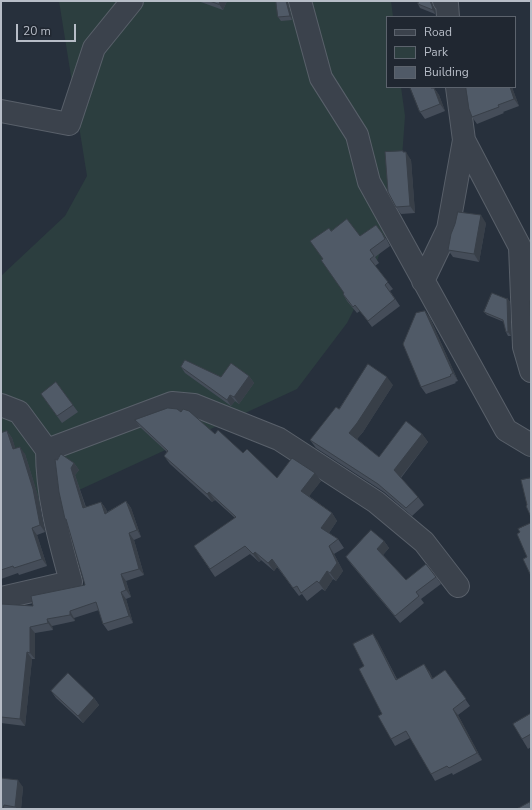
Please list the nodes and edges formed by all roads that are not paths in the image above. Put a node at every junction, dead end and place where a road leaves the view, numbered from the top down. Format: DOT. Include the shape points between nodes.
graph roads {
  1 [pos="132,1"];
  2 [pos="300,1"];
  3 [pos="444,1"];
  4 [pos="448,16"];
  5 [pos="457,88"];
  6 [pos="1,111"];
  7 [pos="464,140"];
  8 [pos="423,281"];
  9 [pos="531,371"];
  10 [pos="1,405"];
  11 [pos="531,446"];
  12 [pos="47,450"];
  13 [pos="458,586"];
  14 [pos="1,598"];
  1 -- 6 [label="street" via="94,48 69,124"];
  2 -- 8 [label="street" via="321,78 357,135 369,182"];
  3 -- 4 [label="street" via="447,4"];
  5 -- 7 [label="street"];
  7 -- 8 [label="street" via="448,229"];
  7 -- 9 [label="street" via="520,248 524,346"];
  8 -- 11 [label="street" via="506,430"];
  10 -- 12 [label="street" via="19,412"];
  12 -- 13 [label="street" via="172,402 194,405 279,439 376,502 424,542"];
  12 -- 14 [label="street" via="47,474 71,582"];
}
